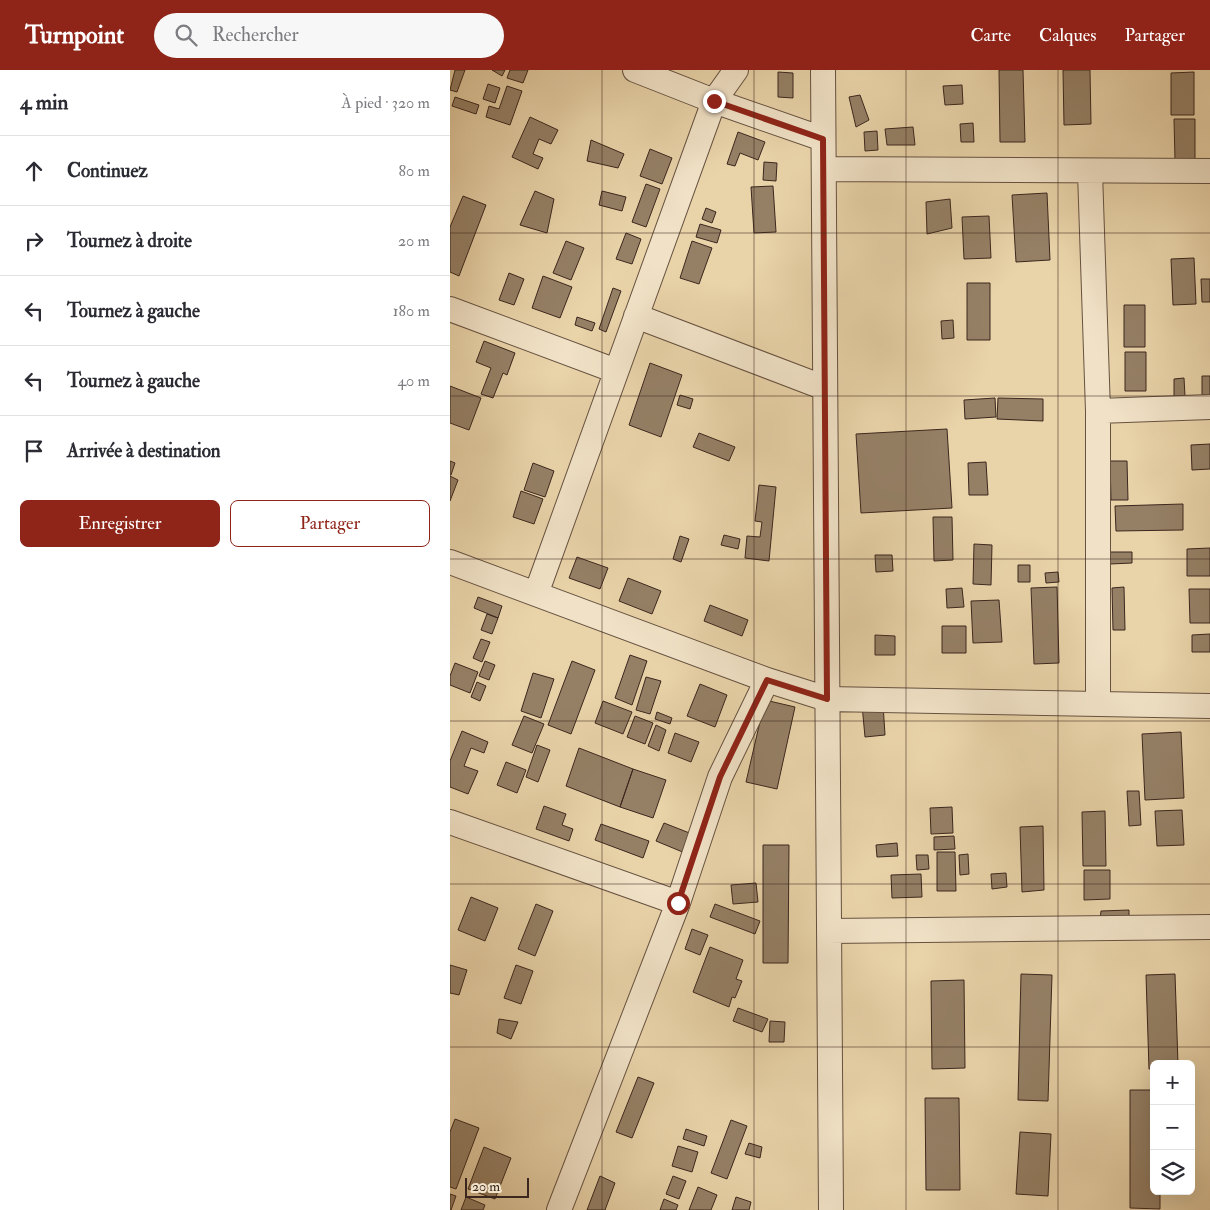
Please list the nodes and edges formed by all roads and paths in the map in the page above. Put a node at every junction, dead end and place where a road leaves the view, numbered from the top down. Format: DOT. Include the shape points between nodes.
graph roads {
  1 [pos="635,70"];
  2 [pos="736,70"];
  3 [pos="823,70"];
  4 [pos="714,101"];
  5 [pos="823,139"];
  6 [pos="824,168"];
  7 [pos="1210,171"];
  8 [pos="1090,172"];
  9 [pos="450,309"];
  10 [pos="636,316"];
  11 [pos="616,370"];
  12 [pos="825,388"];
  13 [pos="1210,407"];
  14 [pos="1098,411"];
  15 [pos="450,562"];
  16 [pos="536,594"];
  17 [pos="767,680"];
  18 [pos="827,699"];
  19 [pos="1098,703"];
  20 [pos="1210,706"];
  21 [pos="451,826"];
  22 [pos="678,903"];
  23 [pos="1210,928"];
  24 [pos="829,931"];
  25 [pos="559,1210"];
  26 [pos="831,1210"];
  1 -- 4 [label="street"];
  2 -- 4 [label="street"];
  3 -- 5 [label="street"];
  4 -- 5 [label="street"];
  4 -- 10 [label="street"];
  5 -- 6 [label="street"];
  6 -- 8 [label="street"];
  6 -- 12 [label="street"];
  7 -- 8 [label="street"];
  8 -- 14 [label="street"];
  9 -- 11 [label="street"];
  10 -- 11 [label="street"];
  10 -- 12 [label="street"];
  11 -- 16 [label="street"];
  12 -- 18 [label="street"];
  13 -- 14 [label="street"];
  14 -- 19 [label="street"];
  15 -- 16 [label="street"];
  16 -- 17 [label="street"];
  17 -- 18 [label="street"];
  17 -- 22 [label="street" via="720,777"];
  18 -- 19 [label="street"];
  18 -- 24 [label="street"];
  19 -- 20 [label="street"];
  21 -- 22 [label="street"];
  22 -- 25 [label="street"];
  23 -- 24 [label="street"];
  24 -- 26 [label="street"];
}
